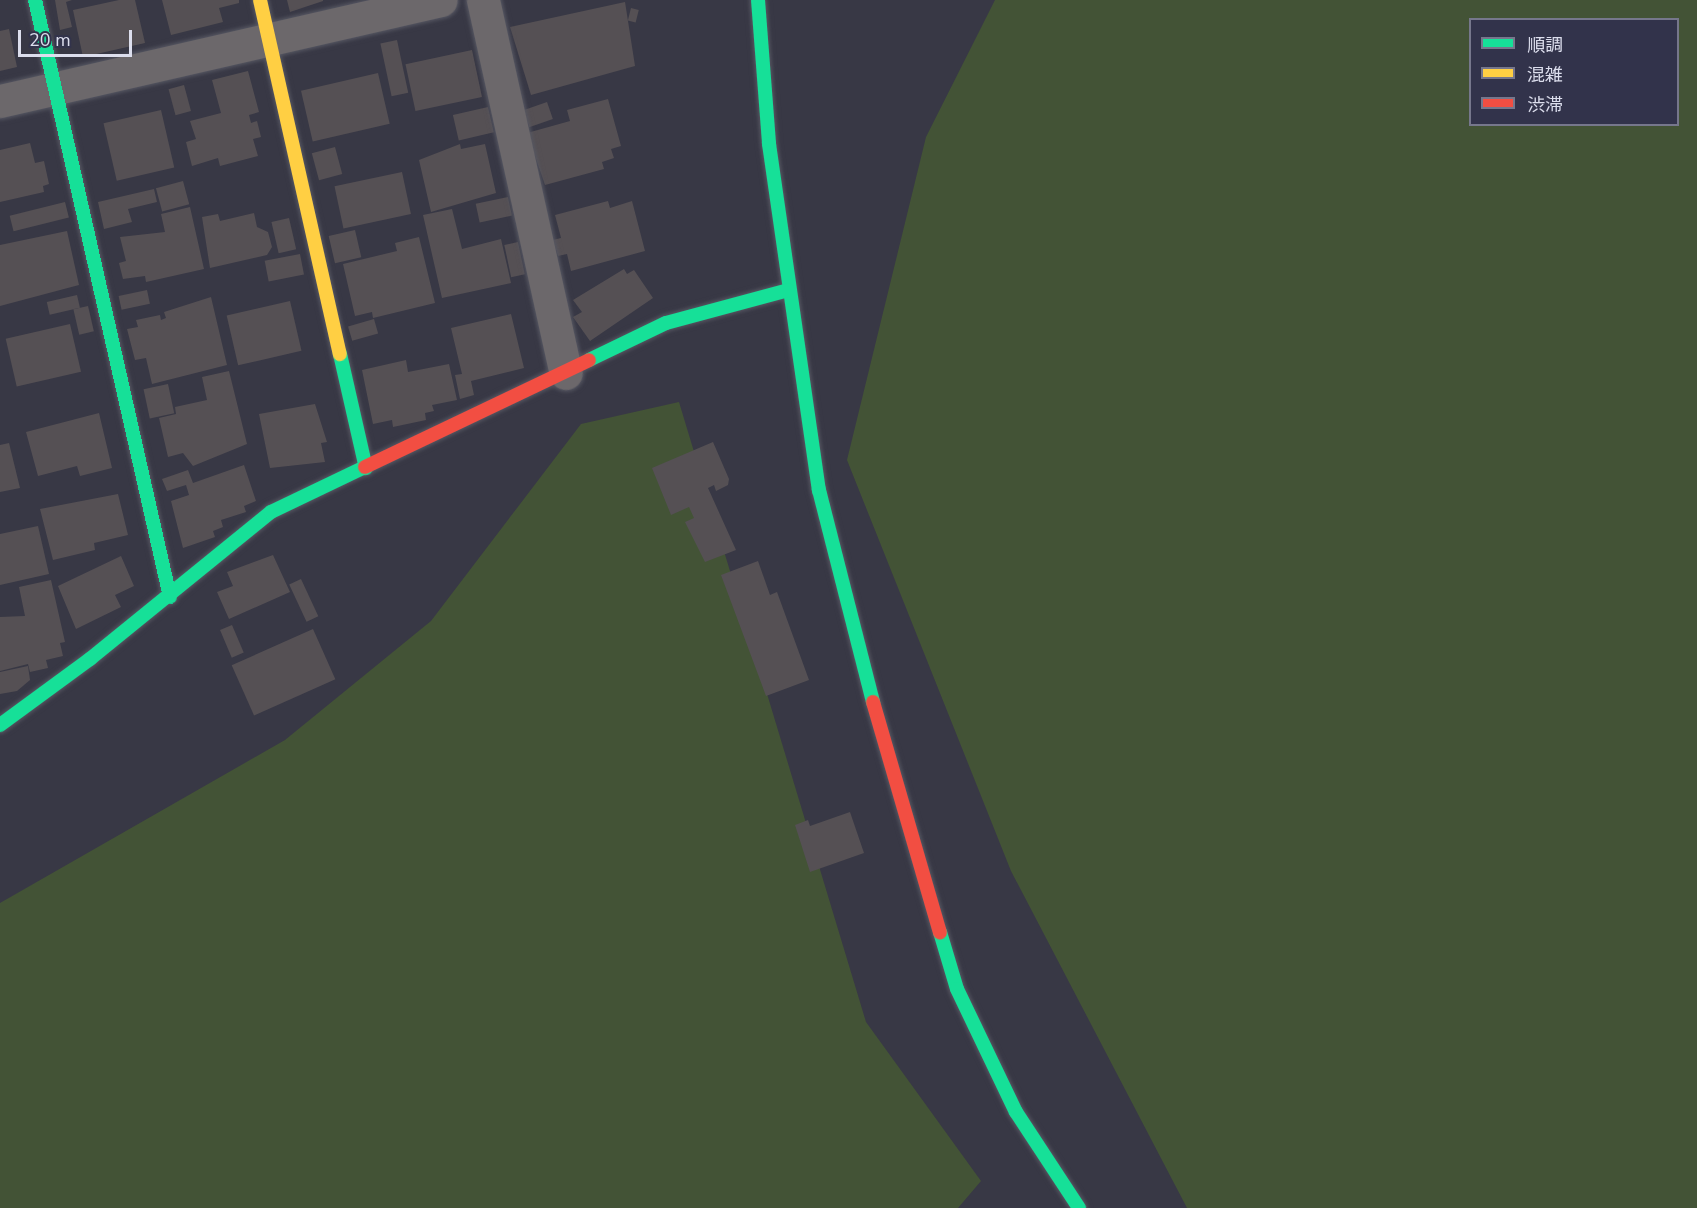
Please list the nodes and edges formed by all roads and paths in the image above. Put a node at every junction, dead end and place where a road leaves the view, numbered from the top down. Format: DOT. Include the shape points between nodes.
graph roads {
  1 [pos="36,0"];
  2 [pos="260,0"];
  3 [pos="441,0"];
  4 [pos="483,0"];
  5 [pos="758,0"];
  6 [pos="268,37"];
  7 [pos="55,89"];
  8 [pos="0,101"];
  9 [pos="788,290"];
  10 [pos="566,373"];
  11 [pos="366,468"];
  12 [pos="170,597"];
  13 [pos="0,725"];
  14 [pos="1079,1208"];
  1 -- 7 [label="street"];
  2 -- 6 [label="street"];
  3 -- 6 [label="street"];
  4 -- 10 [label="street"];
  5 -- 9 [label="street" via="769,144"];
  6 -- 7 [label="street"];
  6 -- 11 [label="street"];
  7 -- 8 [label="street"];
  7 -- 12 [label="street"];
  9 -- 10 [label="street" via="666,322"];
  9 -- 14 [label="street" via="819,490 866,678 946,955 983,1050 1016,1112"];
  10 -- 11 [label="street"];
  11 -- 12 [label="street" via="271,512"];
  12 -- 13 [label="street"];
}
